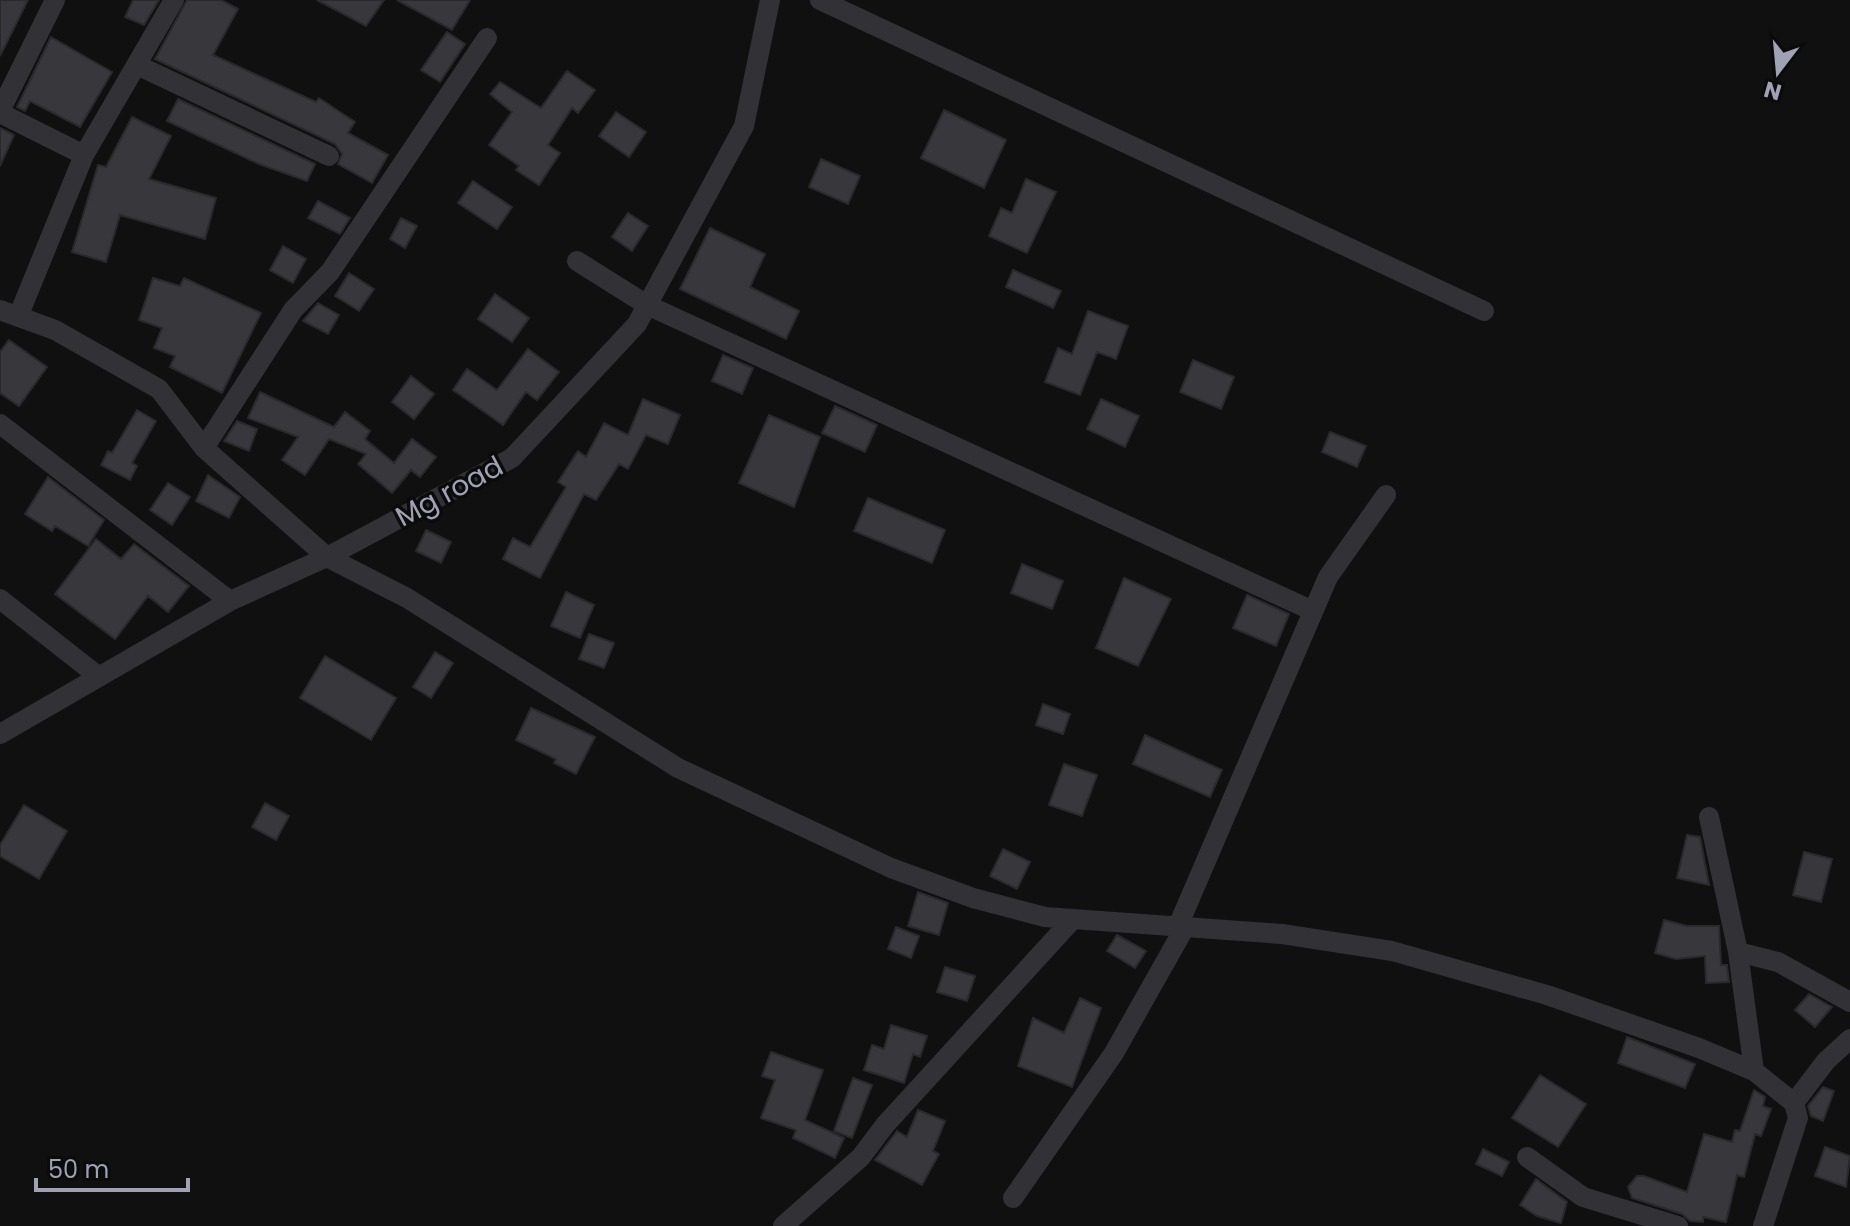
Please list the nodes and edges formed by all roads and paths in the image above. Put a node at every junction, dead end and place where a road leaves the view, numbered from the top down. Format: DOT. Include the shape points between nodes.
graph roads {
  1 [pos="55,0"];
  2 [pos="174,0"];
  3 [pos="770,0"];
  4 [pos="820,0"];
  5 [pos="487,38"];
  6 [pos="137,65"];
  7 [pos="0,112"];
  8 [pos="84,155"];
  9 [pos="329,156"];
  10 [pos="577,261"];
  11 [pos="647,305"];
  12 [pos="1484,311"];
  13 [pos="9,314"];
  14 [pos="0,424"];
  15 [pos="204,448"];
  16 [pos="1386,495"];
  17 [pos="327,557"];
  18 [pos="0,599"];
  19 [pos="230,601"];
  20 [pos="1313,611"];
  21 [pos="98,676"];
  22 [pos="0,734"];
  23 [pos="1709,817"];
  24 [pos="1073,919"];
  25 [pos="1182,926"];
  26 [pos="1738,952"];
  27 [pos="1850,1002"];
  28 [pos="1850,1039"];
  29 [pos="1754,1071"];
  30 [pos="1794,1103"];
  31 [pos="1527,1157"];
  32 [pos="1013,1198"];
  33 [pos="783,1226"];
  34 [pos="1678,1226"];
  35 [pos="1763,1226"];
  1 -- 7 [label="street"];
  2 -- 6 [label="street"];
  3 -- 11 [label="street, Mg road" via="744,126"];
  4 -- 12 [label="street"];
  5 -- 15 [label="street" via="330,272 293,310"];
  6 -- 8 [label="street"];
  6 -- 9 [label="street"];
  7 -- 8 [label="street"];
  8 -- 13 [label="street"];
  10 -- 11 [label="street"];
  11 -- 17 [label="street, Mg road" via="637,324 512,458"];
  11 -- 20 [label="street"];
  13 -- 15 [label="street" via="55,330 159,389"];
  14 -- 19 [label="street"];
  15 -- 17 [label="street"];
  16 -- 20 [label="street" via="1328,577"];
  17 -- 19 [label="street, Mg road"];
  17 -- 24 [label="street" via="407,598 678,768 891,868 973,898"];
  18 -- 21 [label="street"];
  19 -- 21 [label="street, Mg road"];
  20 -- 25 [label="street"];
  21 -- 22 [label="street, Mg road"];
  23 -- 26 [label="street"];
  24 -- 25 [label="street"];
  24 -- 33 [label="street" via="861,1157"];
  25 -- 29 [label="street" via="1392,951 1547,995"];
  25 -- 32 [label="street" via="1114,1053"];
  26 -- 27 [label="street" via="1778,962"];
  26 -- 29 [label="street"];
  28 -- 30 [label="street"];
  29 -- 30 [label="street"];
  30 -- 35 [label="street" via="1798,1118"];
  31 -- 34 [label="street" via="1583,1197"];
}
